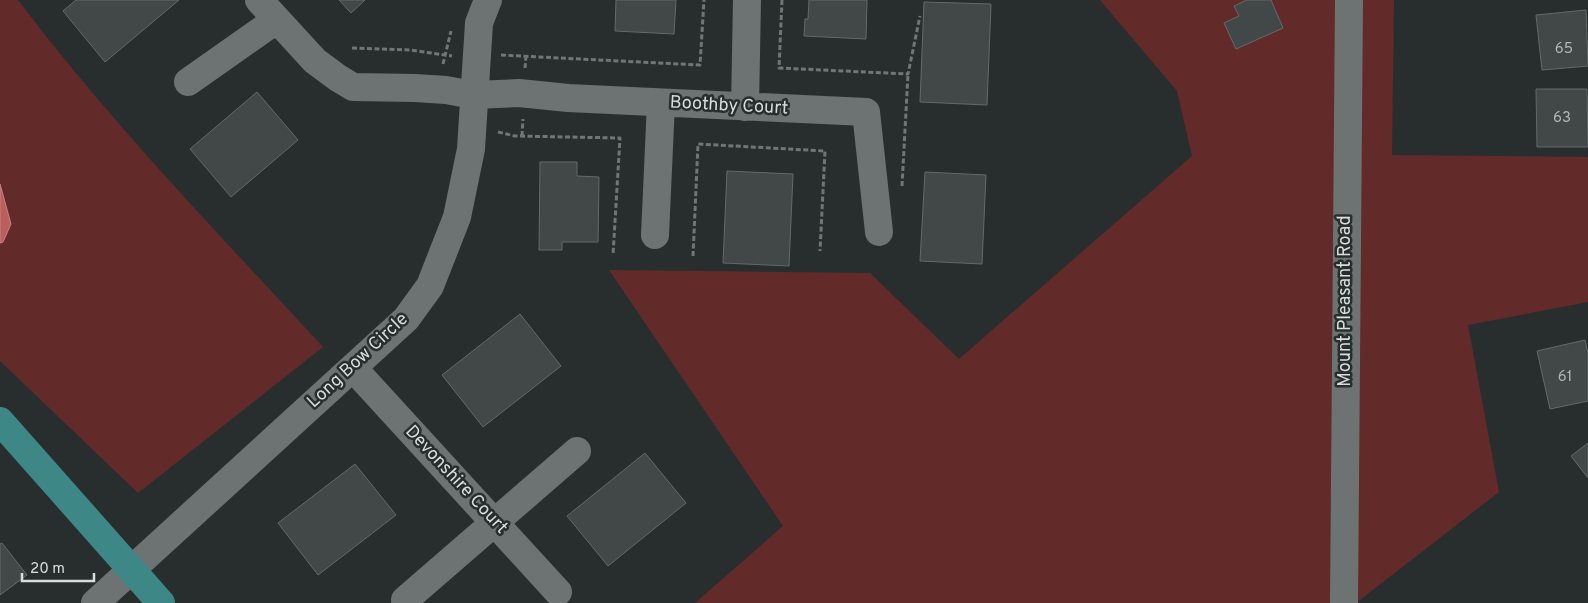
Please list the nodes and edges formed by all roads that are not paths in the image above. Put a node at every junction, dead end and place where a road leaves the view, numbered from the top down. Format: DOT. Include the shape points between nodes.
graph roads {
  1 [pos="259,0"];
  2 [pos="488,0"];
  3 [pos="747,0"];
  4 [pos="1348,0"];
  5 [pos="276,20"];
  6 [pos="188,82"];
  7 [pos="473,95"];
  8 [pos="661,103"];
  9 [pos="745,108"];
  10 [pos="879,232"];
  11 [pos="654,235"];
  12 [pos="353,368"];
  13 [pos="0,421"];
  14 [pos="578,451"];
  15 [pos="495,522"];
  16 [pos="131,570"];
  17 [pos="558,592"];
  18 [pos="405,600"];
  19 [pos="95,603"];
  20 [pos="161,603"];
  21 [pos="1344,603"];
  1 -- 5 [label="street, Boothby Court"];
  2 -- 7 [label="street, Long Bow Circle" via="479,23"];
  3 -- 9 [label="street"];
  4 -- 21 [label="street, Mount Pleasant Road"];
  5 -- 6 [label="street"];
  5 -- 7 [label="street, Boothby Court" via="315,61 353,87 437,89"];
  7 -- 8 [label="street, Boothby Court" via="519,93"];
  7 -- 12 [label="street, Long Bow Circle" via="471,149 457,217 430,286 406,319"];
  8 -- 9 [label="street, Boothby Court"];
  8 -- 11 [label="street"];
  9 -- 10 [label="street, Boothby Court" via="866,112"];
  12 -- 15 [label="street, Devonshire Court"];
  12 -- 16 [label="street, Long Bow Circle"];
  13 -- 16 [label="main road"];
  14 -- 15 [label="street"];
  15 -- 17 [label="street, Devonshire Court"];
  15 -- 18 [label="street"];
  16 -- 19 [label="street, Long Bow Circle"];
  16 -- 20 [label="main road"];
}
